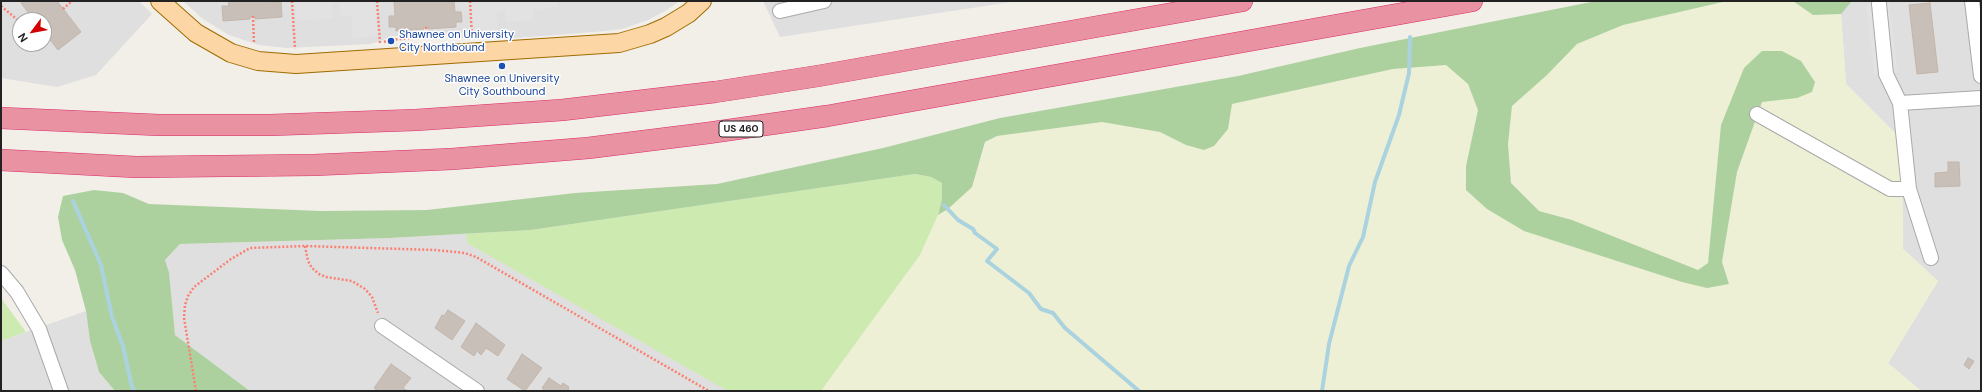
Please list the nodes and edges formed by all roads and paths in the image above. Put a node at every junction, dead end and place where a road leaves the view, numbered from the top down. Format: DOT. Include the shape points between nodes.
graph roads {
  1 [pos="72,1"];
  2 [pos="160,1"];
  3 [pos="292,1"];
  4 [pos="377,1"];
  5 [pos="470,1"];
  6 [pos="702,1"];
  7 [pos="1242,1"];
  8 [pos="1472,1"];
  9 [pos="1972,1"];
  10 [pos="815,2"];
  11 [pos="1879,4"];
  12 [pos="1,6"];
  13 [pos="62,9"];
  14 [pos="780,12"];
  15 [pos="12,15"];
  16 [pos="253,16"];
  17 [pos="426,27"];
  18 [pos="427,37"];
  19 [pos="459,38"];
  20 [pos="467,40"];
  21 [pos="472,40"];
  22 [pos="477,40"];
  23 [pos="380,43"];
  24 [pos="248,44"];
  25 [pos="376,45"];
  26 [pos="254,46"];
  27 [pos="258,47"];
  28 [pos="288,49"];
  29 [pos="295,49"];
  30 [pos="302,49"];
  31 [pos="1981,76"];
  32 [pos="1981,98"];
  33 [pos="1900,103"];
  34 [pos="1757,114"];
  35 [pos="1,118"];
  36 [pos="1,160"];
  37 [pos="1909,189"];
  38 [pos="305,246"];
  39 [pos="1931,258"];
  40 [pos="1,273"];
  41 [pos="382,326"];
  42 [pos="61,391"];
  43 [pos="196,391"];
  44 [pos="477,391"];
  45 [pos="709,391"];
  1 -- 13 [label="path"];
  2 -- 6 [label="main road" via="196,33 231,53 258,61 296,64 619,42 666,27 689,13"];
  3 -- 29 [label="path"];
  4 -- 23 [label="path"];
  5 -- 21 [label="path"];
  7 -- 35 [label="highway" via="804,78 678,97 562,110 270,125 159,125"];
  8 -- 36 [label="highway, US 460" via="767,126 588,148 452,159 314,165 136,167"];
  9 -- 31 [label="street"];
  10 -- 14 [label="street"];
  11 -- 33 [label="street" via="1886,74"];
  12 -- 15 [label="path"];
  16 -- 26 [label="path"];
  17 -- 18 [label="path"];
  18 -- 19 [label="path" via="446,35"];
  18 -- 23 [label="path"];
  20 -- 21 [label="path"];
  21 -- 22 [label="path"];
  23 -- 25 [label="path"];
  24 -- 26 [label="path"];
  26 -- 27 [label="path"];
  28 -- 29 [label="path"];
  29 -- 30 [label="path"];
  32 -- 33 [label="street"];
  33 -- 37 [label="street"];
  34 -- 37 [label="street" via="1890,189"];
  37 -- 39 [label="street"];
  38 -- 41 [label="path" via="308,261 319,274 352,281 365,289 376,305"];
  38 -- 43 [label="path" via="250,248 194,287 188,296 184,318"];
  38 -- 45 [label="path" via="465,253"];
  40 -- 42 [label="street" via="17,292 39,329"];
  41 -- 44 [label="street"];
}
